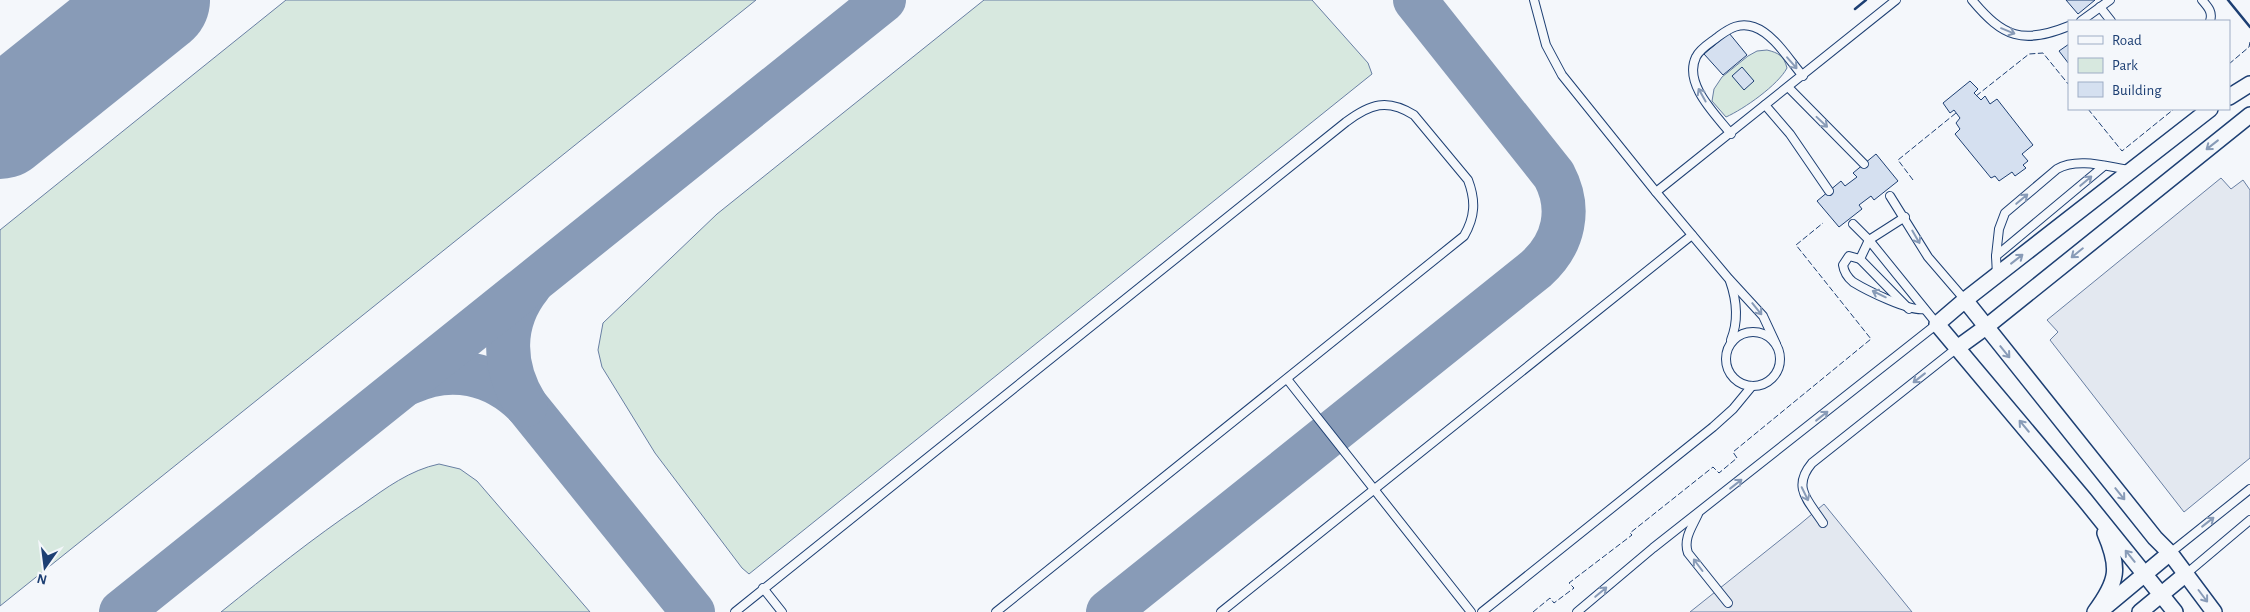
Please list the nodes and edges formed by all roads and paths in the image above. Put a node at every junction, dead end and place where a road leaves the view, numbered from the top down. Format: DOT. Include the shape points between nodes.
graph roads {
  1 [pos="1534,0"];
  2 [pos="1896,0"];
  3 [pos="1972,0"];
  4 [pos="2110,0"];
  5 [pos="2202,0"];
  6 [pos="2100,7"];
  7 [pos="2082,20"];
  8 [pos="2110,20"];
  9 [pos="2210,20"];
  10 [pos="2068,26"];
  11 [pos="1803,76"];
  12 [pos="2250,84"];
  13 [pos="1788,87"];
  14 [pos="2230,96"];
  15 [pos="1765,105"];
  16 [pos="2209,110"];
  17 [pos="2250,115"];
  18 [pos="1731,134"];
  19 [pos="1864,164"];
  20 [pos="2104,166"];
  21 [pos="2132,170"];
  22 [pos="1829,191"];
  23 [pos="1656,192"];
  24 [pos="1890,196"];
  25 [pos="1905,218"];
  26 [pos="1853,224"];
  27 [pos="1692,235"];
  28 [pos="1869,240"];
  29 [pos="1996,256"];
  30 [pos="1860,259"];
  31 [pos="1997,274"];
  32 [pos="1729,280"];
  33 [pos="1965,300"];
  34 [pos="1909,309"];
  35 [pos="1924,309"];
  36 [pos="1937,324"];
  37 [pos="1986,327"];
  38 [pos="1730,344"];
  39 [pos="1776,344"];
  40 [pos="1957,348"];
  41 [pos="1287,379"];
  42 [pos="1752,386"];
  43 [pos="1373,489"];
  44 [pos="2250,489"];
  45 [pos="2084,499"];
  46 [pos="1698,514"];
  47 [pos="2250,520"];
  48 [pos="1823,523"];
  49 [pos="2170,553"];
  50 [pos="2144,573"];
  51 [pos="2186,574"];
  52 [pos="763,588"];
  53 [pos="2161,594"];
  54 [pos="1728,603"];
  55 [pos="735,612"];
  56 [pos="782,612"];
  57 [pos="996,612"];
  58 [pos="1221,612"];
  59 [pos="1472,612"];
  60 [pos="1482,612"];
  61 [pos="1577,612"];
  62 [pos="2097,612"];
  63 [pos="2140,612"];
  64 [pos="2175,612"];
  65 [pos="2214,612"];
  1 -- 23 [label="lane" via="1546,45 1558,69"];
  2 -- 11 [label="lane"];
  3 -- 10 [label="lane, one-way" via="1990,21 2008,33 2031,36"];
  4 -- 6 [label="lane"];
  5 -- 9 [label="lane" via="2210,10"];
  6 -- 7 [label="lane"];
  6 -- 8 [label="lane"];
  11 -- 13 [label="lane"];
  18 -- 11 [label="lane, one-way" via="1710,108 1695,80 1696,56 1704,48 1730,28 1754,27 1766,34"];
  12 -- 14 [label="street"];
  13 -- 15 [label="lane"];
  13 -- 19 [label="lane, one-way"];
  15 -- 18 [label="lane"];
  15 -- 22 [label="lane" via="1790,134"];
  16 -- 21 [label="street"];
  17 -- 37 [label="street, one-way"];
  18 -- 23 [label="lane"];
  20 -- 21 [label="lane"];
  29 -- 20 [label="lane, one-way"];
  29 -- 20 [label="lane, one-way" via="1999,229 2006,213 2057,169 2078,163"];
  31 -- 21 [label="street, one-way"];
  23 -- 27 [label="lane"];
  24 -- 25 [label="lane"];
  25 -- 28 [label="lane"];
  25 -- 33 [label="lane, one-way" via="1928,257"];
  26 -- 28 [label="lane"];
  27 -- 32 [label="lane"];
  27 -- 43 [label="lane"];
  28 -- 30 [label="lane"];
  28 -- 35 [label="lane"];
  29 -- 31 [label="lane"];
  30 -- 34 [label="lane"];
  34 -- 30 [label="lane, one-way" via="1853,282 1844,273 1843,265 1849,256"];
  31 -- 33 [label="street"];
  32 -- 38 [label="lane" via="1736,298 1736,328"];
  32 -- 39 [label="lane, one-way" via="1763,316"];
  33 -- 36 [label="street"];
  33 -- 37 [label="street"];
  34 -- 35 [label="lane"];
  35 -- 36 [label="lane"];
  36 -- 40 [label="street"];
  46 -- 36 [label="lane, one-way"];
  37 -- 40 [label="street"];
  37 -- 49 [label="street, one-way"];
  38 -- 39 [label="lane" via="1744,333 1753,332 1770,338"];
  38 -- 42 [label="lane" via="1725,355 1726,366 1741,384"];
  39 -- 42 [label="lane" via="1780,362 1775,376"];
  45 -- 40 [label="street, one-way"];
  40 -- 48 [label="lane, one-way" via="1804,472 1803,494"];
  41 -- 43 [label="lane"];
  41 -- 52 [label="lane" via="1455,244 1470,226 1474,202 1468,180 1426,126 1402,108 1388,104 1360,111"];
  41 -- 57 [label="lane"];
  42 -- 60 [label="lane" via="1713,427"];
  43 -- 58 [label="lane"];
  43 -- 59 [label="lane"];
  49 -- 44 [label="lane, one-way"];
  50 -- 45 [label="street, one-way"];
  45 -- 62 [label="street" via="2106,533 2114,556 2113,581"];
  54 -- 46 [label="lane, one-way" via="1688,553 1687,539"];
  61 -- 46 [label="lane, one-way"];
  47 -- 51 [label="lane"];
  49 -- 50 [label="street"];
  49 -- 51 [label="street"];
  50 -- 53 [label="street"];
  50 -- 62 [label="street"];
  51 -- 53 [label="street"];
  51 -- 65 [label="street, one-way"];
  52 -- 55 [label="lane"];
  52 -- 56 [label="lane"];
  53 -- 63 [label="street"];
  53 -- 64 [label="street"];
}
